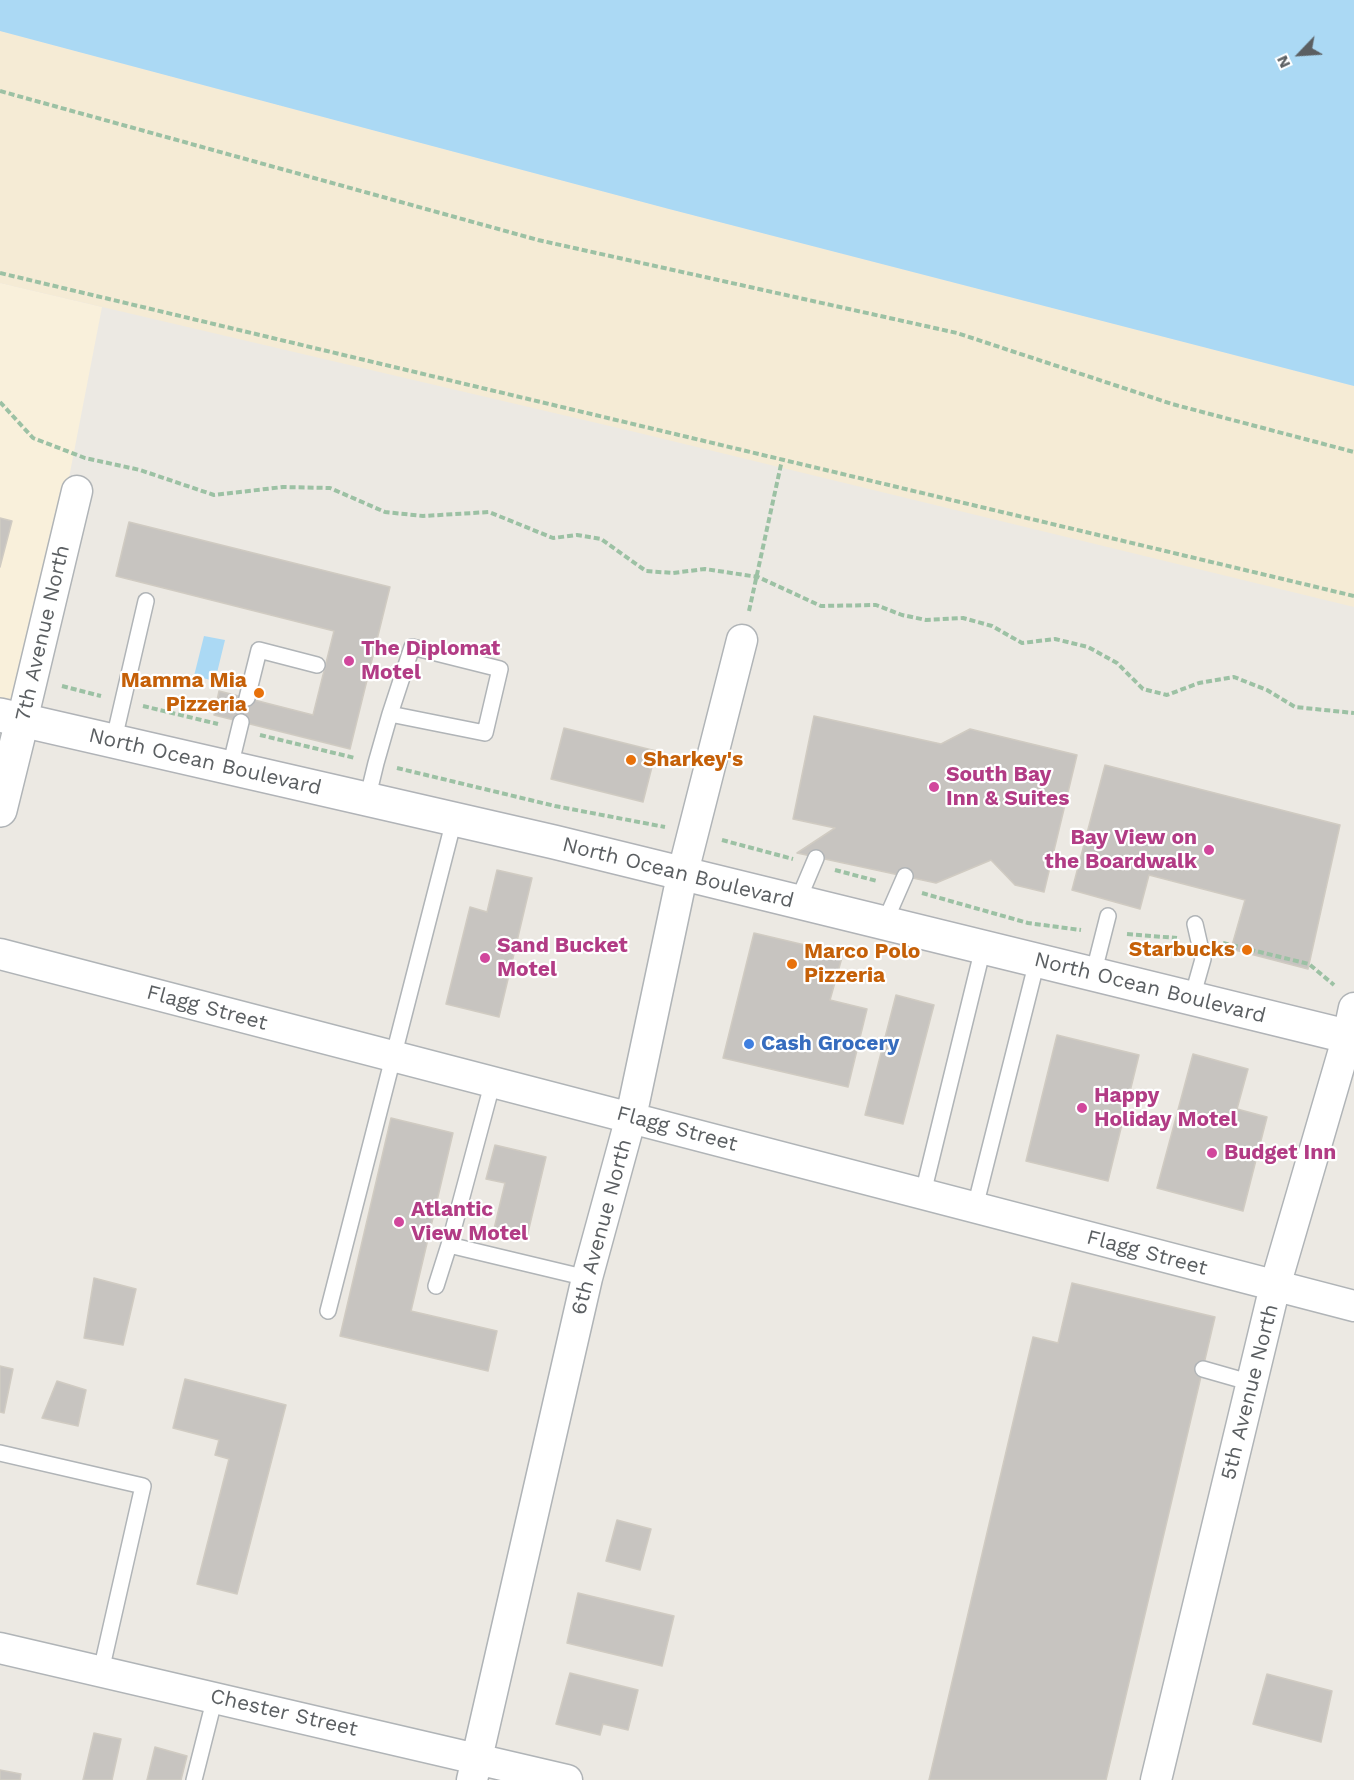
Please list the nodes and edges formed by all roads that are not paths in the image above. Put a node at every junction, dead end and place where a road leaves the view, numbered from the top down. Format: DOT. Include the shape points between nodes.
graph roads {
  1 [pos="77,491"];
  2 [pos="146,601"];
  3 [pos="742,640"];
  4 [pos="317,665"];
  5 [pos="247,698"];
  6 [pos="390,714"];
  7 [pos="11,718"];
  8 [pos="241,722"];
  9 [pos="114,739"];
  10 [pos="230,767"];
  11 [pos="367,800"];
  12 [pos="0,810"];
  13 [pos="454,820"];
  14 [pos="816,858"];
  15 [pos="682,876"];
  16 [pos="905,876"];
  17 [pos="797,903"];
  18 [pos="1107,916"];
  19 [pos="884,924"];
  20 [pos="1195,924"];
  21 [pos="983,948"];
  22 [pos="0,954"];
  23 [pos="1038,961"];
  24 [pos="1093,975"];
  25 [pos="1192,998"];
  26 [pos="1352,1027"];
  27 [pos="393,1057"];
  28 [pos="493,1081"];
  29 [pos="631,1117"];
  30 [pos="923,1193"];
  31 [pos="975,1207"];
  32 [pos="448,1245"];
  33 [pos="587,1278"];
  34 [pos="436,1286"];
  35 [pos="1275,1286"];
  36 [pos="1354,1306"];
  37 [pos="328,1311"];
  38 [pos="1203,1369"];
  39 [pos="1252,1383"];
  40 [pos="0,1453"];
  41 [pos="0,1648"];
  42 [pos="101,1671"];
  43 [pos="215,1697"];
  44 [pos="474,1769"];
  45 [pos="194,1780"];
  46 [pos="567,1780"];
  47 [pos="1156,1780"];
  1 -- 7 [label="street, 7th Avenue North"];
  2 -- 9 [label="lane"];
  3 -- 15 [label="street, 6th Avenue North"];
  4 -- 5 [label="lane" via="259,651"];
  6 -- 6 [label="lane" via="412,647 500,669 485,733"];
  6 -- 11 [label="lane"];
  7 -- 9 [label="main road, North Ocean Boulevard"];
  7 -- 12 [label="main road, 7th Avenue North"];
  8 -- 10 [label="lane"];
  9 -- 10 [label="main road, North Ocean Boulevard"];
  10 -- 11 [label="main road, North Ocean Boulevard"];
  11 -- 13 [label="main road, North Ocean Boulevard"];
  13 -- 15 [label="main road, North Ocean Boulevard"];
  13 -- 27 [label="lane"];
  14 -- 17 [label="lane"];
  15 -- 17 [label="main road, North Ocean Boulevard"];
  15 -- 29 [label="street, 6th Avenue North"];
  16 -- 19 [label="lane"];
  17 -- 19 [label="main road, North Ocean Boulevard"];
  18 -- 24 [label="lane"];
  19 -- 21 [label="main road, North Ocean Boulevard"];
  20 -- 25 [label="lane" via="1203,959"];
  21 -- 23 [label="main road, North Ocean Boulevard"];
  21 -- 30 [label="lane"];
  22 -- 27 [label="street, Flagg Street"];
  23 -- 24 [label="main road, North Ocean Boulevard"];
  23 -- 31 [label="lane"];
  24 -- 25 [label="main road, North Ocean Boulevard"];
  25 -- 26 [label="main road, North Ocean Boulevard"];
  26 -- 35 [label="street, 5th Avenue North"];
  27 -- 28 [label="street, Flagg Street"];
  27 -- 37 [label="lane"];
  28 -- 29 [label="street, Flagg Street"];
  28 -- 32 [label="lane"];
  29 -- 30 [label="street, Flagg Street"];
  29 -- 33 [label="street, 6th Avenue North"];
  30 -- 31 [label="street, Flagg Street"];
  31 -- 35 [label="street, Flagg Street"];
  32 -- 33 [label="lane"];
  32 -- 34 [label="lane"];
  33 -- 44 [label="street, 6th Avenue North"];
  35 -- 36 [label="street, Flagg Street"];
  35 -- 39 [label="street, 5th Avenue North"];
  38 -- 39 [label="lane"];
  39 -- 47 [label="street, 5th Avenue North"];
  40 -- 42 [label="lane" via="143,1486"];
  41 -- 42 [label="street, Chester Street"];
  42 -- 43 [label="street, Chester Street"];
  43 -- 44 [label="street, Chester Street"];
  43 -- 45 [label="lane"];
  44 -- 46 [label="street, Chester Street"];
}
